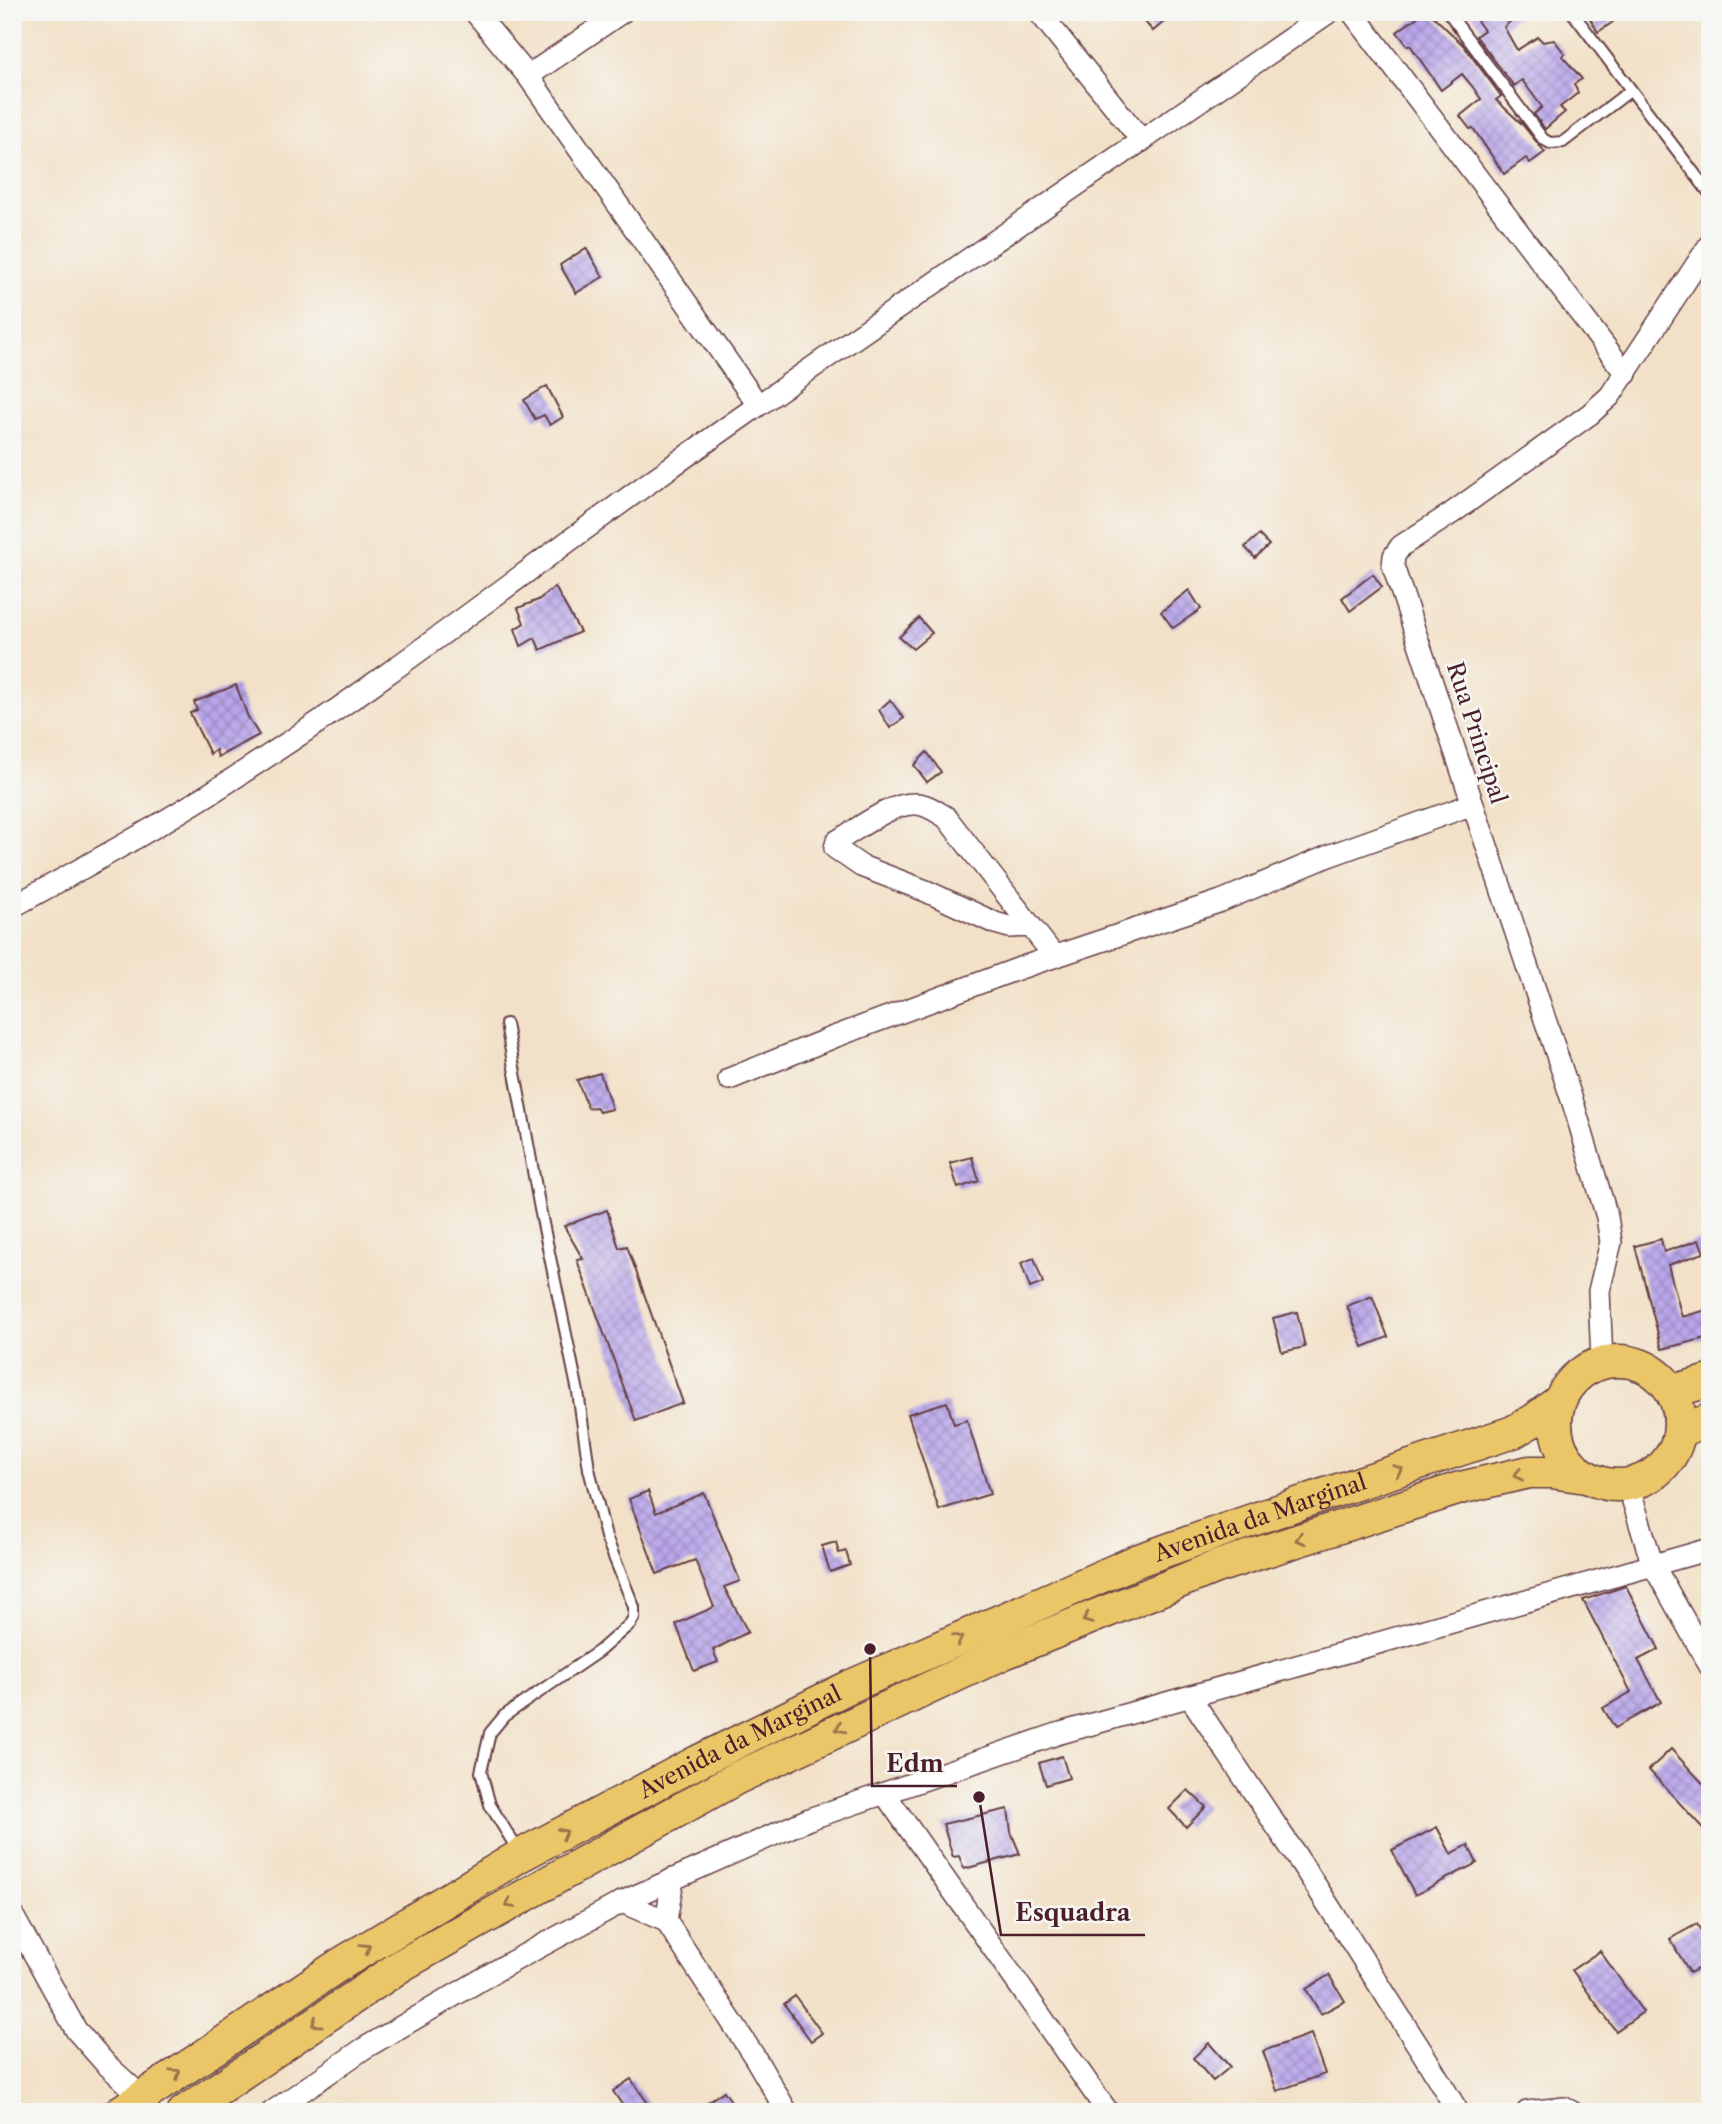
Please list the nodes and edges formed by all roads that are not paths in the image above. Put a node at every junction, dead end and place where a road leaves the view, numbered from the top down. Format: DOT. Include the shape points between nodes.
graph roads {
  1 [pos="475,12"];
  2 [pos="622,12"];
  3 [pos="1039,12"];
  4 [pos="1329,12"];
  5 [pos="1352,12"];
  6 [pos="1448,12"];
  7 [pos="1572,12"];
  8 [pos="528,76"];
  9 [pos="1631,90"];
  10 [pos="1142,141"];
  11 [pos="1710,194"];
  12 [pos="1710,244"];
  13 [pos="1626,374"];
  14 [pos="758,405"];
  15 [pos="1473,804"];
  16 [pos="12,906"];
  17 [pos="1031,926"];
  18 [pos="1054,956"];
  19 [pos="506,1024"];
  20 [pos="729,1079"];
  21 [pos="1602,1362"];
  22 [pos="1710,1381"];
  23 [pos="1672,1391"];
  24 [pos="1559,1401"];
  25 [pos="1695,1425"];
  26 [pos="1586,1477"];
  27 [pos="1629,1485"];
  28 [pos="1710,1549"];
  29 [pos="1651,1563"];
  30 [pos="1710,1666"];
  31 [pos="1190,1697"];
  32 [pos="885,1794"];
  33 [pos="521,1855"];
  34 [pos="673,1880"];
  35 [pos="622,1902"];
  36 [pos="12,1914"];
  37 [pos="666,1921"];
  38 [pos="131,2104"];
  39 [pos="184,2112"];
  40 [pos="272,2112"];
  41 [pos="787,2112"];
  42 [pos="1108,2112"];
  43 [pos="1458,2112"];
  44 [pos="1528,2112"];
  45 [pos="1572,2112"];
  1 -- 8 [label="street"];
  2 -- 8 [label="street"];
  3 -- 10 [label="street"];
  4 -- 10 [label="street"];
  5 -- 13 [label="street"];
  6 -- 9 [label="lane" via="1550,143 1563,142"];
  7 -- 9 [label="lane"];
  8 -- 14 [label="street"];
  9 -- 11 [label="lane"];
  10 -- 14 [label="street"];
  12 -- 13 [label="street, Rua Principal"];
  13 -- 15 [label="street, Rua Principal" via="1590,414 1401,546 1394,556 1393,566"];
  14 -- 16 [label="street" via="254,765 158,825"];
  15 -- 18 [label="street" via="1221,901"];
  15 -- 21 [label="street, Rua Principal" via="1607,1217 1611,1242 1599,1291"];
  17 -- 17 [label="street" via="946,817 919,803 901,804 837,841 835,848 861,866 1009,928"];
  17 -- 18 [label="street"];
  18 -- 20 [label="street"];
  19 -- 33 [label="lane" via="589,1469 606,1537 634,1607 630,1624 599,1651 504,1716 490,1733 481,1772 490,1805"];
  21 -- 23 [label="main road" via="1634,1362 1649,1368"];
  21 -- 24 [label="main road" via="1583,1370"];
  22 -- 23 [label="main road"];
  23 -- 25 [label="main road" via="1679,1409"];
  24 -- 26 [label="main road" via="1555,1422 1559,1444 1569,1463"];
  33 -- 24 [label="main road, Avenida da Marginal, one-way" via="851,1686 1035,1604 1139,1560 1513,1432"];
  25 -- 27 [label="main road" via="1664,1466 1648,1479"];
  26 -- 27 [label="main road" via="1606,1485"];
  26 -- 39 [label="main road, Avenida da Marginal, one-way" via="1529,1472 1447,1492 1216,1567 1004,1653 737,1778 563,1874 402,1965"];
  27 -- 29 [label="street"];
  28 -- 29 [label="street"];
  29 -- 30 [label="street"];
  29 -- 31 [label="street"];
  31 -- 32 [label="street" via="1057,1734"];
  31 -- 43 [label="street"];
  32 -- 34 [label="street" via="809,1819"];
  32 -- 42 [label="street"];
  38 -- 33 [label="main road, Avenida da Marginal, one-way" via="338,1965"];
  34 -- 35 [label="street"];
  34 -- 37 [label="street"];
  35 -- 37 [label="street"];
  35 -- 40 [label="street" via="363,2049"];
  36 -- 38 [label="street" via="76,2030 106,2064"];
  37 -- 41 [label="street"];
  44 -- 45 [label="street" via="1564,2108"];
}
